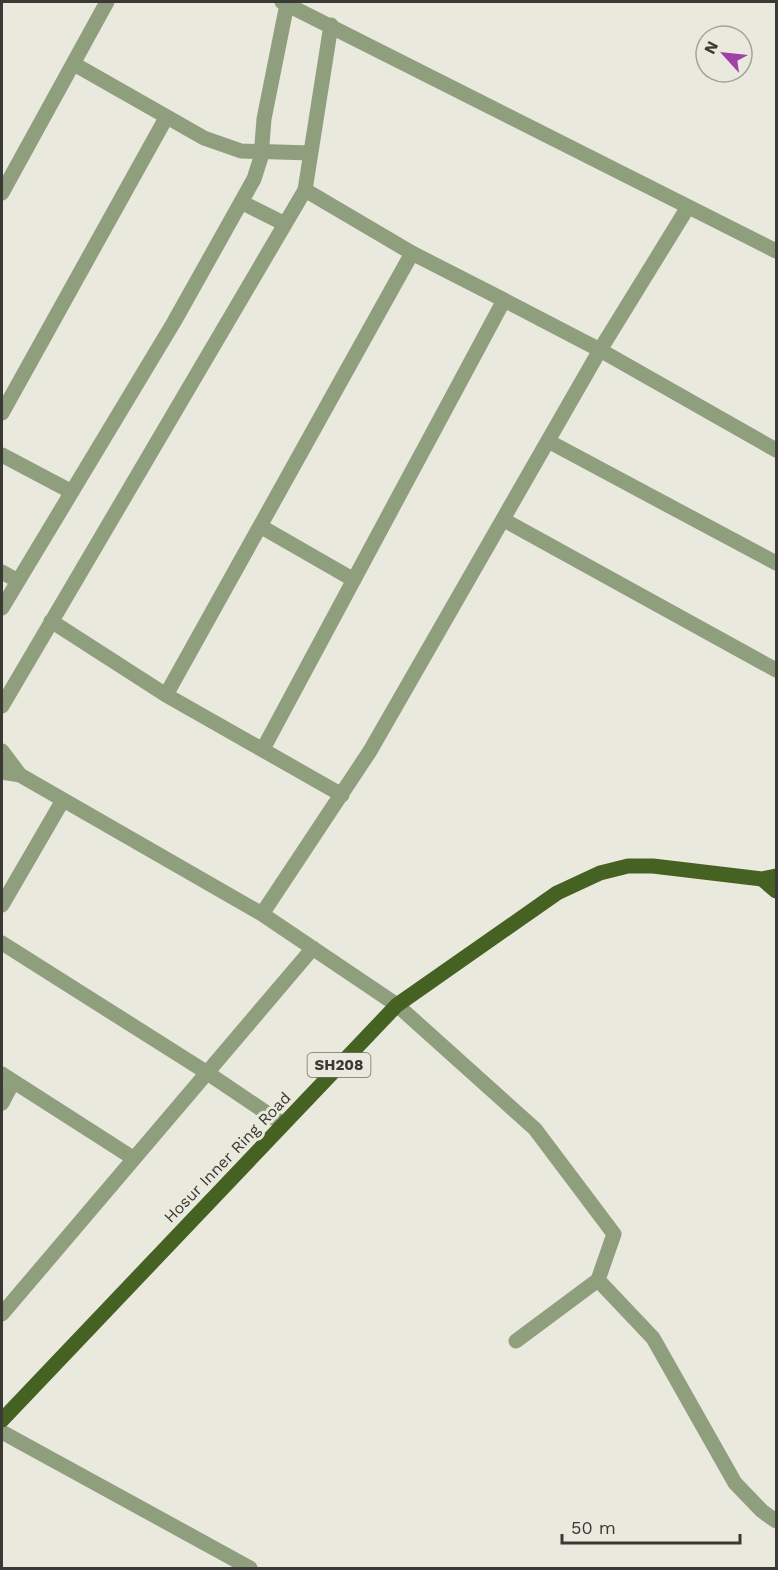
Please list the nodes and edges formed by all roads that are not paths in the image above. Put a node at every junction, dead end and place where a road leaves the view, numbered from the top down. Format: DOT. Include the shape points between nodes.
graph roads {
  1 [pos="107,2"];
  2 [pos="284,3"];
  3 [pos="331,26"];
  4 [pos="74,64"];
  5 [pos="166,118"];
  6 [pos="262,152"];
  7 [pos="311,153"];
  8 [pos="305,190"];
  9 [pos="2,193"];
  10 [pos="241,202"];
  11 [pos="688,207"];
  12 [pos="285,224"];
  13 [pos="777,251"];
  14 [pos="412,254"];
  15 [pos="504,300"];
  16 [pos="600,350"];
  17 [pos="2,413"];
  18 [pos="548,441"];
  19 [pos="777,450"];
  20 [pos="2,455"];
  21 [pos="72,492"];
  22 [pos="504,520"];
  23 [pos="260,526"];
  24 [pos="777,563"];
  25 [pos="2,572"];
  26 [pos="354,580"];
  27 [pos="18,581"];
  28 [pos="2,608"];
  29 [pos="51,621"];
  30 [pos="777,670"];
  31 [pos="166,695"];
  32 [pos="2,706"];
  33 [pos="263,749"];
  34 [pos="2,751"];
  35 [pos="2,772"];
  36 [pos="20,775"];
  37 [pos="342,795"];
  38 [pos="63,800"];
  39 [pos="770,878"];
  40 [pos="777,891"];
  41 [pos="2,905"];
  42 [pos="262,914"];
  43 [pos="2,943"];
  44 [pos="313,948"];
  45 [pos="397,1005"];
  46 [pos="206,1072"];
  47 [pos="7,1078"];
  48 [pos="2,1103"];
  49 [pos="283,1124"];
  50 [pos="133,1158"];
  51 [pos="598,1280"];
  52 [pos="2,1314"];
  53 [pos="516,1341"];
  54 [pos="2,1420"];
  55 [pos="2,1432"];
  56 [pos="777,1521"];
  57 [pos="250,1569"];
  1 -- 4 [label="street"];
  2 -- 3 [label="street"];
  2 -- 6 [label="street"];
  3 -- 7 [label="street"];
  3 -- 11 [label="street"];
  4 -- 5 [label="street"];
  4 -- 9 [label="street"];
  5 -- 6 [label="street" via="204,138 241,151"];
  5 -- 17 [label="street"];
  6 -- 7 [label="street"];
  6 -- 10 [label="street" via="254,179"];
  7 -- 8 [label="street"];
  8 -- 12 [label="street"];
  8 -- 14 [label="street"];
  10 -- 12 [label="street"];
  10 -- 21 [label="street"];
  11 -- 13 [label="street"];
  11 -- 16 [label="street"];
  12 -- 29 [label="street"];
  14 -- 15 [label="street"];
  14 -- 23 [label="street"];
  15 -- 16 [label="street"];
  15 -- 26 [label="street"];
  16 -- 18 [label="street"];
  16 -- 19 [label="street"];
  18 -- 22 [label="street"];
  18 -- 24 [label="street"];
  20 -- 21 [label="street"];
  21 -- 27 [label="street"];
  22 -- 30 [label="street"];
  22 -- 37 [label="street"];
  23 -- 26 [label="street"];
  23 -- 31 [label="street"];
  25 -- 27 [label="street"];
  26 -- 33 [label="street"];
  27 -- 28 [label="street"];
  29 -- 31 [label="street"];
  29 -- 32 [label="street"];
  31 -- 33 [label="street"];
  33 -- 37 [label="street"];
  34 -- 36 [label="street"];
  35 -- 36 [label="street"];
  36 -- 38 [label="street"];
  37 -- 42 [label="street"];
  38 -- 41 [label="street"];
  38 -- 42 [label="street"];
  39 -- 40 [label="main road, Hosur Inner Ring Road / SH208"];
  39 -- 45 [label="main road, Hosur Inner Ring Road / SH208" via="653,866 600,873 557,893"];
  42 -- 44 [label="street"];
  43 -- 46 [label="street"];
  44 -- 45 [label="street"];
  44 -- 46 [label="street"];
  45 -- 49 [label="main road, Hosur Inner Ring Road / SH208"];
  45 -- 51 [label="street" via="535,1129 612,1230 614,1240"];
  46 -- 49 [label="street"];
  46 -- 50 [label="street"];
  47 -- 48 [label="street"];
  47 -- 50 [label="street"];
  49 -- 54 [label="main road, Hosur Inner Ring Road / SH208"];
  50 -- 52 [label="street"];
  51 -- 53 [label="street"];
  51 -- 56 [label="street" via="653,1338 735,1483"];
  55 -- 57 [label="street"];
}
